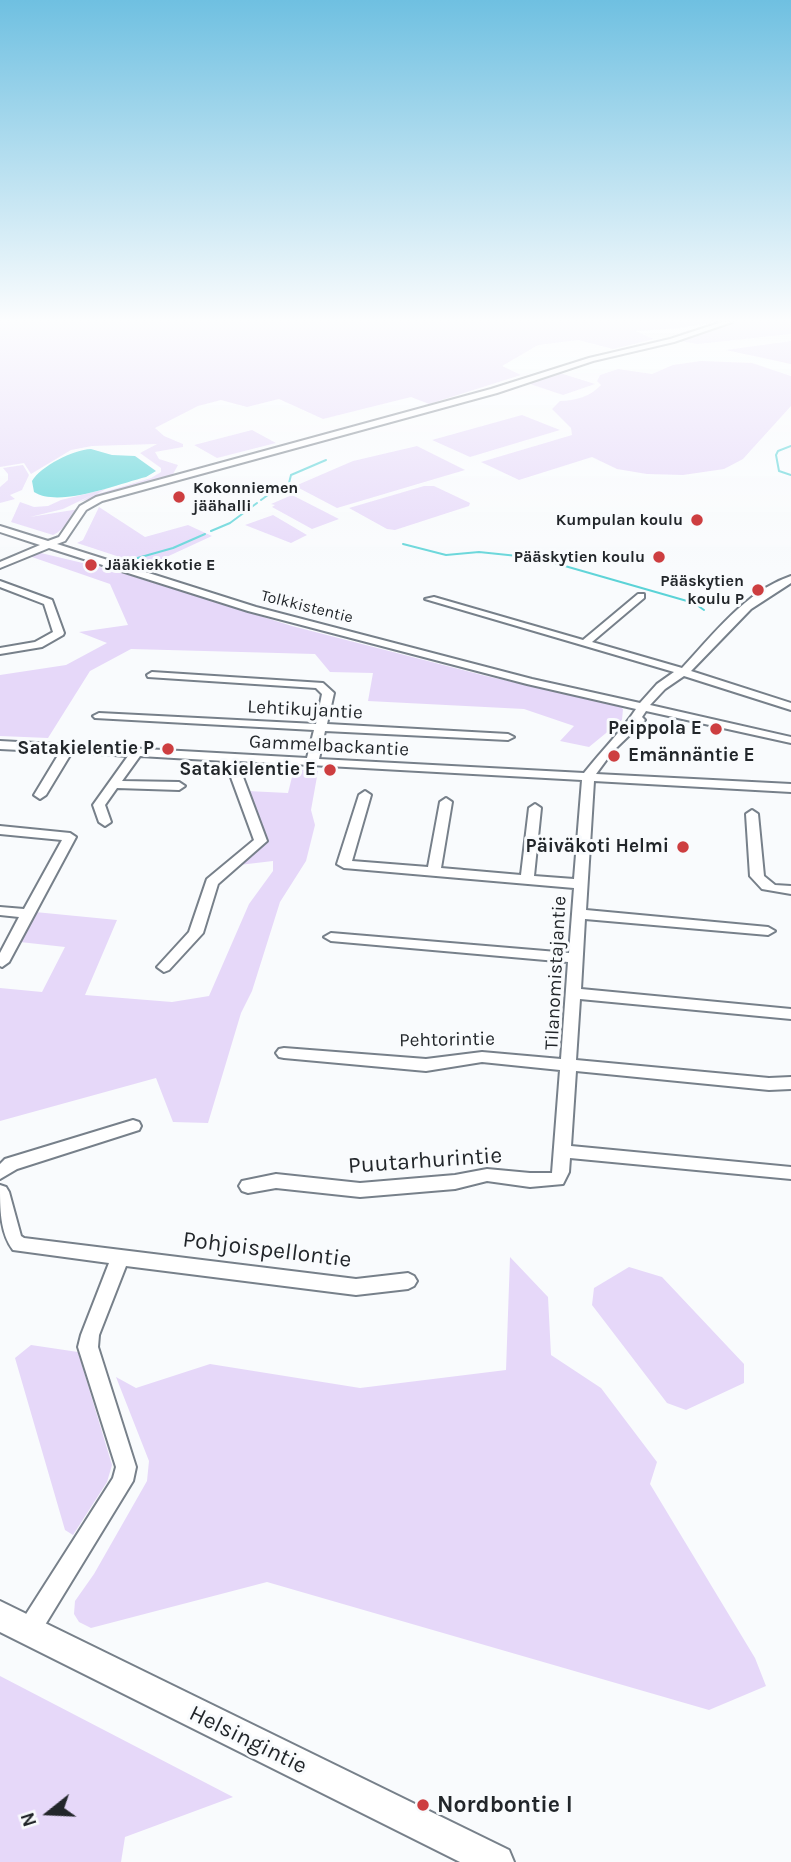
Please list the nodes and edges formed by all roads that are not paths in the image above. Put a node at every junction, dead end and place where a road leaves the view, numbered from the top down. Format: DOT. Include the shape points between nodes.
graph roads {
  1 [pos="428,409"];
  2 [pos="0,528"];
  3 [pos="47,543"];
  4 [pos="0,565"];
  5 [pos="791,579"];
  6 [pos="0,584"];
  7 [pos="641,596"];
  8 [pos="430,599"];
  9 [pos="585,643"];
  10 [pos="0,651"];
  11 [pos="684,671"];
  12 [pos="152,675"];
  13 [pos="651,706"];
  14 [pos="791,707"];
  15 [pos="99,716"];
  16 [pos="321,729"];
  17 [pos="508,737"];
  18 [pos="791,739"];
  19 [pos="0,745"];
  20 [pos="68,749"];
  21 [pos="136,752"];
  22 [pos="230,758"];
  23 [pos="312,761"];
  24 [pos="588,776"];
  25 [pos="114,784"];
  26 [pos="179,786"];
  27 [pos="791,788"];
  28 [pos="40,795"];
  29 [pos="365,796"];
  30 [pos="446,802"];
  31 [pos="535,808"];
  32 [pos="752,814"];
  33 [pos="105,822"];
  34 [pos="0,830"];
  35 [pos="434,871"];
  36 [pos="527,879"];
  37 [pos="580,884"];
  38 [pos="791,890"];
  39 [pos="0,911"];
  40 [pos="27,914"];
  41 [pos="579,914"];
  42 [pos="768,931"];
  43 [pos="331,937"];
  44 [pos="576,958"];
  45 [pos="2,962"];
  46 [pos="164,967"];
  47 [pos="573,993"];
  48 [pos="791,1014"];
  49 [pos="284,1053"];
  50 [pos="570,1065"];
  51 [pos="791,1083"];
  52 [pos="133,1126"];
  53 [pos="563,1151"];
  54 [pos="561,1172"];
  55 [pos="0,1173"];
  56 [pos="791,1173"];
  57 [pos="248,1186"];
  58 [pos="0,1192"];
  59 [pos="121,1256"];
  60 [pos="408,1281"];
  61 [pos="14,1623"];
  62 [pos="497,1862"];
  1 -- 3 [label="street" via="99,499 83,508 62,539"];
  2 -- 3 [label="street, Tolkkistentie"];
  3 -- 4 [label="street"];
  3 -- 13 [label="street, Tolkkistentie" via="251,609 485,670"];
  5 -- 11 [label="street" via="773,586 754,602"];
  6 -- 10 [label="street" via="48,602 59,633 38,645"];
  7 -- 9 [label="street"];
  8 -- 9 [label="street"];
  9 -- 11 [label="street"];
  11 -- 13 [label="street"];
  11 -- 14 [label="street"];
  12 -- 16 [label="street" via="319,685 328,693"];
  13 -- 18 [label="street, Tolkkistentie"];
  13 -- 24 [label="street"];
  15 -- 16 [label="street, Lehtikujantie"];
  16 -- 17 [label="street, Lehtikujantie"];
  16 -- 23 [label="street"];
  19 -- 20 [label="street, Gammelbackantie"];
  20 -- 21 [label="street, Gammelbackantie"];
  20 -- 28 [label="street"];
  21 -- 22 [label="street, Gammelbackantie"];
  21 -- 25 [label="street"];
  22 -- 23 [label="street, Gammelbackantie"];
  22 -- 46 [label="street" via="261,841 212,882 196,933"];
  23 -- 24 [label="street, Gammelbackantie"];
  24 -- 27 [label="street, Gammelbackantie"];
  24 -- 37 [label="street, Tilanomistajantie"];
  25 -- 26 [label="street"];
  25 -- 33 [label="street" via="99,805"];
  29 -- 35 [label="street" via="344,864"];
  30 -- 35 [label="street"];
  31 -- 36 [label="street"];
  32 -- 38 [label="street" via="760,882"];
  34 -- 40 [label="street" via="70,837"];
  35 -- 36 [label="street"];
  36 -- 37 [label="street"];
  37 -- 41 [label="street, Tilanomistajantie"];
  39 -- 40 [label="street"];
  40 -- 45 [label="street"];
  41 -- 42 [label="street"];
  41 -- 44 [label="street, Tilanomistajantie"];
  43 -- 44 [label="street"];
  44 -- 47 [label="street, Tilanomistajantie"];
  47 -- 48 [label="street"];
  47 -- 50 [label="street, Tilanomistajantie"];
  49 -- 50 [label="street, Pehtorintie" via="426,1065 482,1057"];
  50 -- 51 [label="street, Pehtorintie"];
  50 -- 53 [label="street, Tilanomistajantie"];
  52 -- 55 [label="street" via="11,1164"];
  53 -- 54 [label="street, Tilanomistajantie"];
  53 -- 56 [label="street"];
  54 -- 57 [label="street, Puutarhurintie" via="549,1181 487,1175 360,1190 276,1181"];
  58 -- 59 [label="street, Pohjoispellontie" via="13,1240 19,1245"];
  59 -- 60 [label="street, Pohjoispellontie" via="356,1287"];
  59 -- 61 [label="street" via="88,1347 126,1467 123,1481"];
  61 -- 62 [label="main road, Helsingintie"];
}
